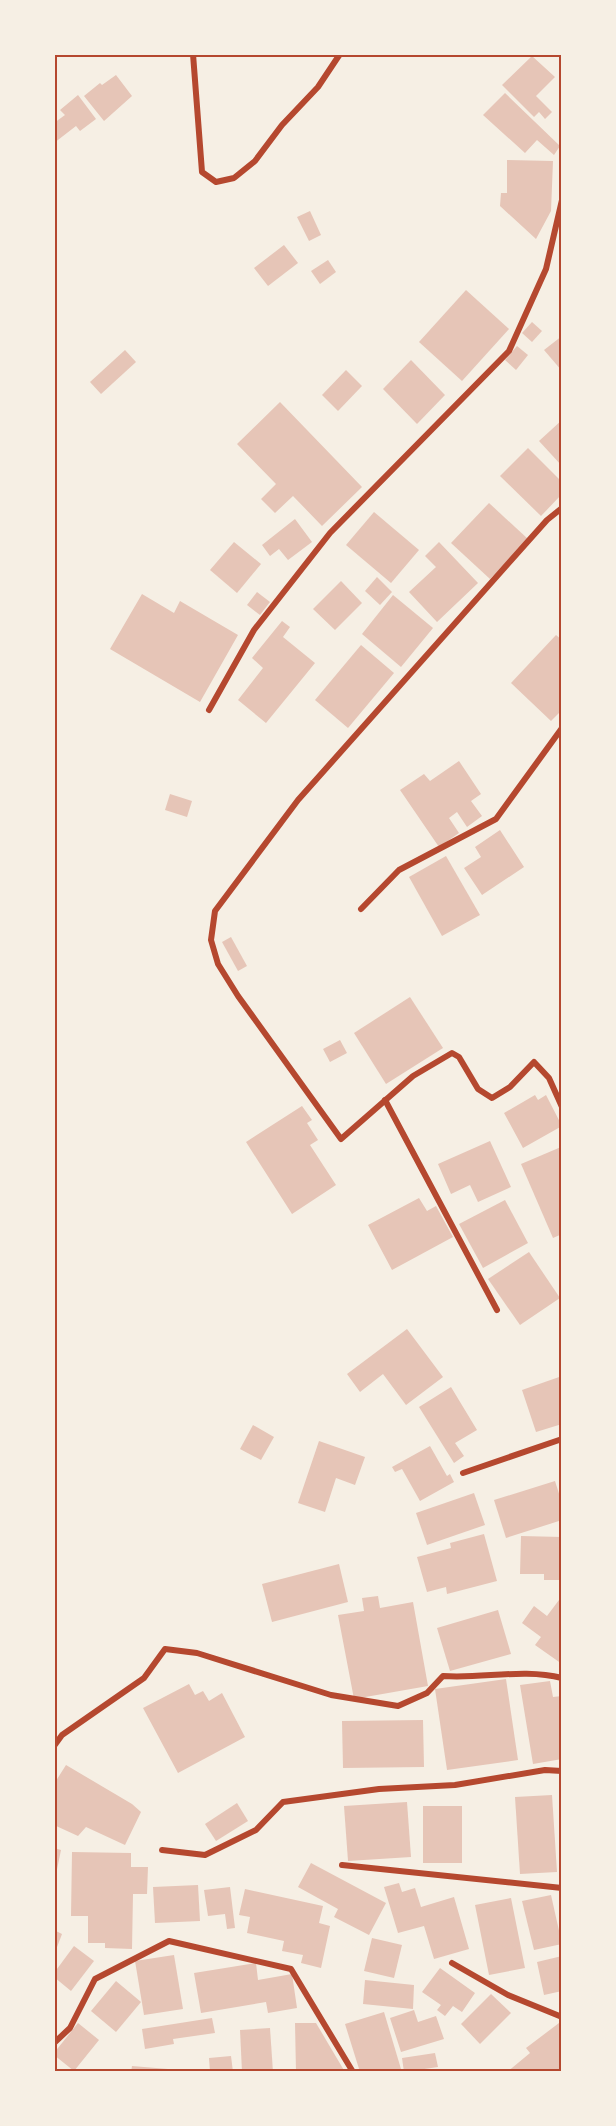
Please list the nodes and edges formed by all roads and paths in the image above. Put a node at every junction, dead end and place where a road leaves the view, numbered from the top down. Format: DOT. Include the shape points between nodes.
graph roads {
  1 [pos="193,54"];
  2 [pos="340,54"];
  3 [pos="562,200"];
  4 [pos="562,508"];
  5 [pos="209,710"];
  6 [pos="562,728"];
  7 [pos="361,909"];
  8 [pos="386,1100"];
  9 [pos="562,1107"];
  10 [pos="497,1310"];
  11 [pos="562,1438"];
  12 [pos="463,1473"];
  13 [pos="562,1678"];
  14 [pos="54,1746"];
  15 [pos="562,1771"];
  16 [pos="162,1850"];
  17 [pos="342,1865"];
  18 [pos="562,1888"];
  19 [pos="452,1963"];
  20 [pos="562,2018"];
  21 [pos="54,2043"];
  22 [pos="353,2072"];
  1 -- 2 [label="street" via="202,172 216,182 234,178 255,161 318,87"];
  3 -- 5 [label="street" via="546,269 509,351 330,533 254,630"];
  4 -- 8 [label="street" via="547,520 298,800 215,911 212,940 218,963 341,1139"];
  6 -- 7 [label="street" via="496,819 399,870"];
  8 -- 9 [label="street" via="412,1076 452,1053 459,1057 478,1089 492,1098 510,1088 534,1062 549,1078"];
  8 -- 10 [label="street"];
  11 -- 12 [label="street"];
  13 -- 14 [label="street" via="542,1673 443,1676 427,1693 398,1706 331,1695 197,1653 165,1649 144,1678 62,1735"];
  15 -- 16 [label="street" via="545,1770 455,1785 379,1788 283,1802 256,1830 205,1855"];
  17 -- 18 [label="street"];
  19 -- 20 [label="street" via="508,1995"];
  21 -- 22 [label="street" via="70,2028 95,1979 169,1941 291,1969"];
}
